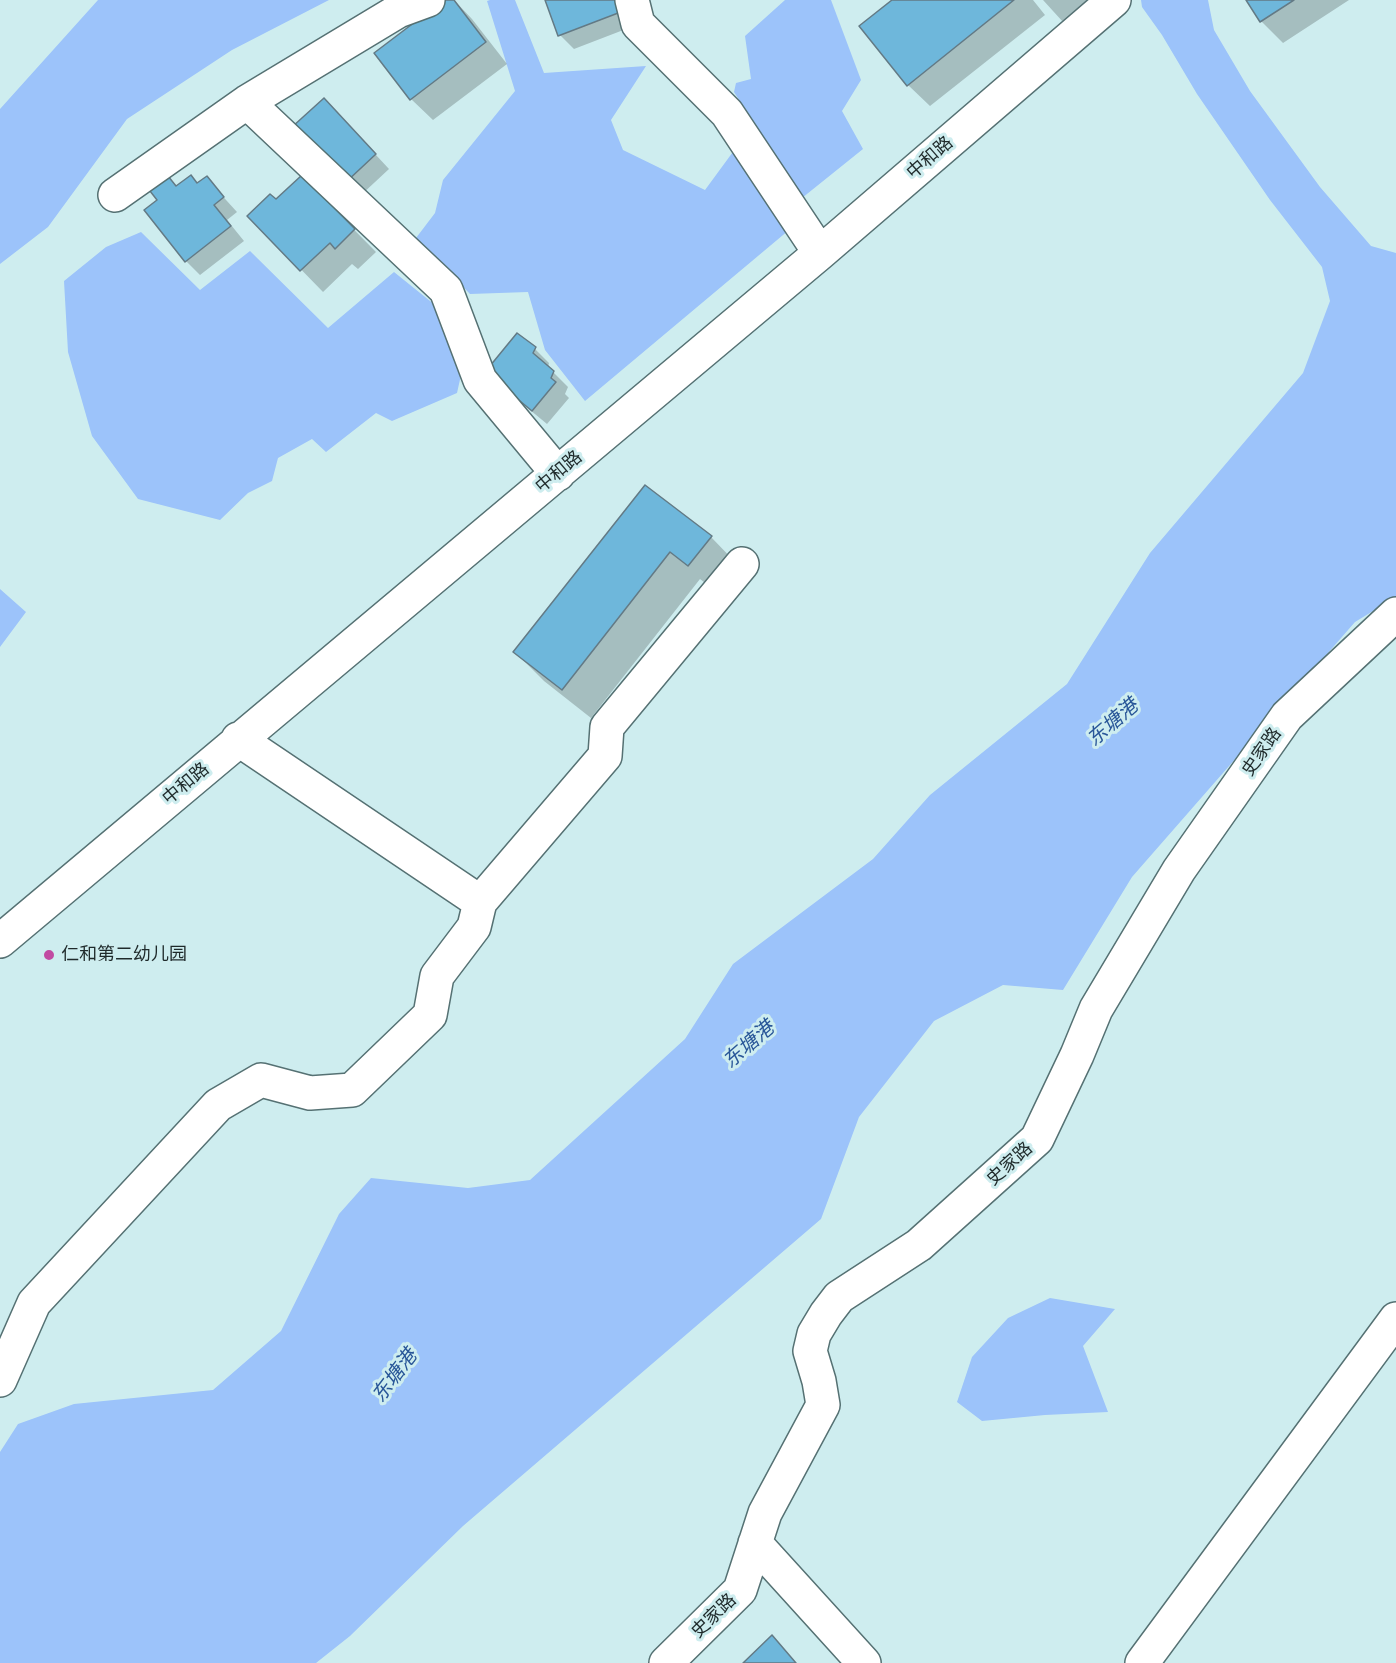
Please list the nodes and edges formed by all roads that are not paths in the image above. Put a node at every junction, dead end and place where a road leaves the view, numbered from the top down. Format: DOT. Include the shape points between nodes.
graph roads {
  1 [pos="428,0"];
  2 [pos="632,0"];
  3 [pos="1114,0"];
  4 [pos="247,102"];
  5 [pos="115,195"];
  6 [pos="820,253"];
  7 [pos="558,474"];
  8 [pos="742,564"];
  9 [pos="1396,614"];
  10 [pos="238,739"];
  11 [pos="480,902"];
  12 [pos="0,941"];
  13 [pos="1396,1319"];
  14 [pos="0,1380"];
  15 [pos="755,1543"];
  16 [pos="666,1663"];
  17 [pos="864,1663"];
  18 [pos="1142,1663"];
  1 -- 4 [label="street" via="398,11"];
  2 -- 6 [label="street" via="638,24 727,113"];
  3 -- 6 [label="street, 中和路"];
  4 -- 5 [label="street"];
  4 -- 7 [label="street" via="446,290 480,380"];
  6 -- 7 [label="street, 中和路"];
  7 -- 10 [label="street, 中和路"];
  8 -- 11 [label="street" via="607,727 605,756"];
  9 -- 15 [label="street, 史家路" via="1287,716 1179,870 1096,1009 1037,1139 919,1245 839,1297 826,1314 814,1334 810,1351 823,1406 765,1513"];
  10 -- 11 [label="street"];
  10 -- 12 [label="street, 中和路"];
  11 -- 14 [label="street" via="474,927 437,976 430,1015 352,1090 310,1093 261,1080 218,1106 34,1303"];
  13 -- 18 [label="street"];
  15 -- 16 [label="street, 史家路" via="740,1590"];
  15 -- 17 [label="street"];
}
